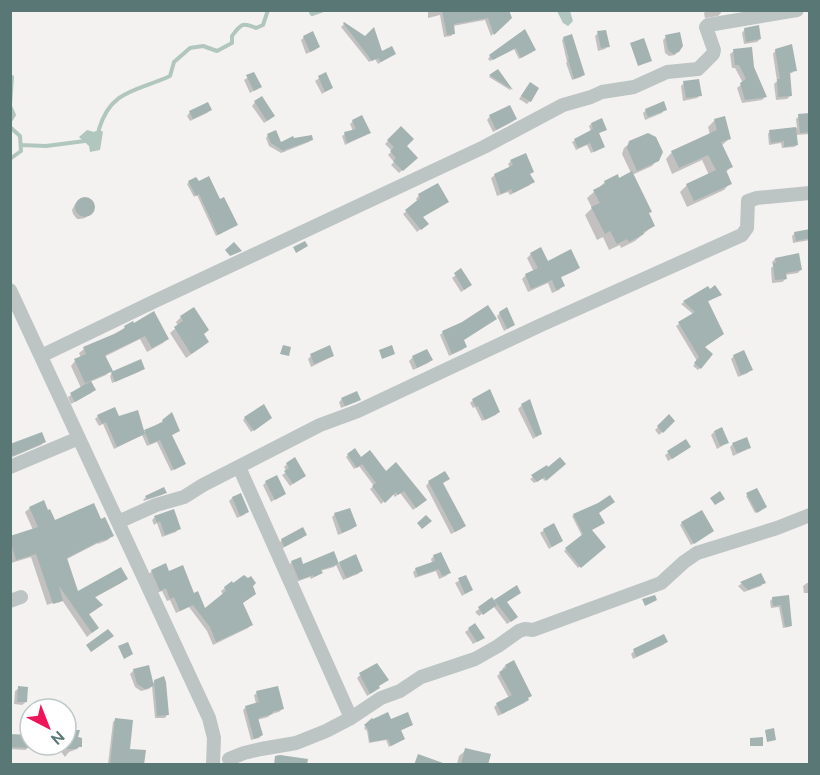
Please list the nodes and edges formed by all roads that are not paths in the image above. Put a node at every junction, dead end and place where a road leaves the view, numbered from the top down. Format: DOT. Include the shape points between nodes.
graph roads {
  1 [pos="797,10"];
  2 [pos="810,193"];
  3 [pos="10,290"];
  4 [pos="41,356"];
  5 [pos="79,438"];
  6 [pos="239,466"];
  7 [pos="10,467"];
  8 [pos="810,515"];
  9 [pos="118,522"];
  10 [pos="351,718"];
  11 [pos="214,738"];
  12 [pos="231,762"];
  13 [pos="213,765"];
  1 -- 4 [label="street" via="708,25 714,54 698,69 666,72 634,87 604,91 563,105 484,147"];
  2 -- 6 [label="street" via="747,201 747,228 742,235 320,425"];
  3 -- 4 [label="street"];
  4 -- 5 [label="street"];
  5 -- 7 [label="street"];
  5 -- 9 [label="street"];
  6 -- 9 [label="street" via="184,497"];
  6 -- 10 [label="street"];
  8 -- 10 [label="street" via="697,553 661,583 533,630 519,631 474,659 421,677"];
  9 -- 11 [label="street" via="209,718"];
  10 -- 12 [label="street" via="296,743 244,753"];
  11 -- 12 [label="street"];
  11 -- 13 [label="street"];
}
